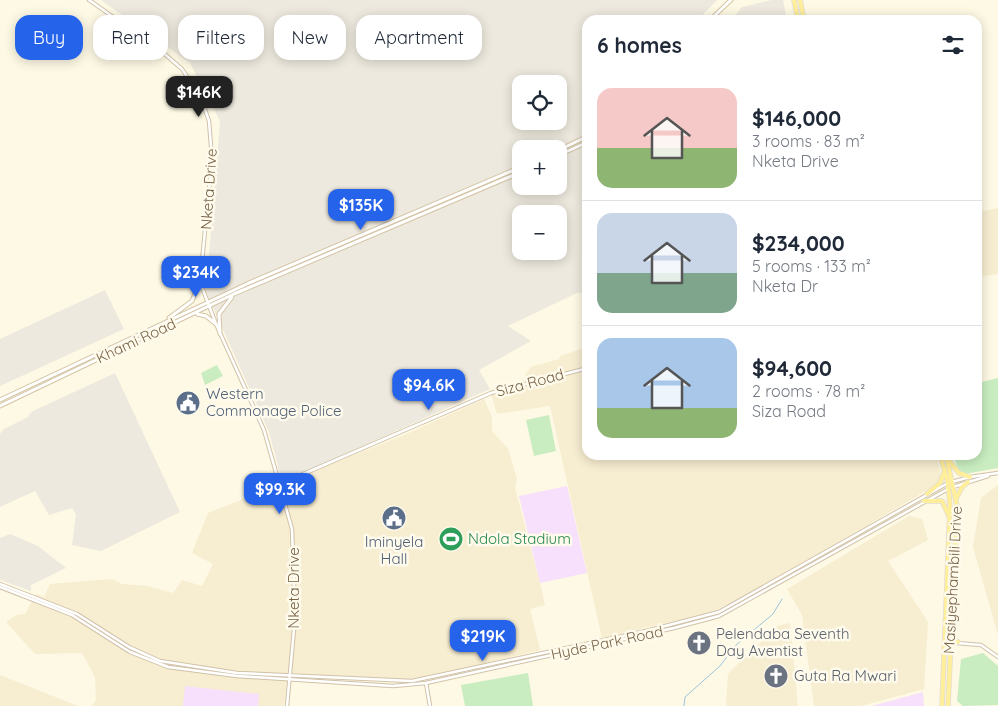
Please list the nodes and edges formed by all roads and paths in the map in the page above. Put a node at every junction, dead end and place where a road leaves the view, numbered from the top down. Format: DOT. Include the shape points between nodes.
graph roads {
  1 [pos="89,0"];
  2 [pos="730,0"];
  3 [pos="794,0"];
  4 [pos="800,0"];
  5 [pos="720,11"];
  6 [pos="716,15"];
  7 [pos="717,15"];
  8 [pos="797,15"];
  9 [pos="803,15"];
  10 [pos="582,139"];
  11 [pos="582,145"];
  12 [pos="567,146"];
  13 [pos="567,151"];
  14 [pos="512,170"];
  15 [pos="512,176"];
  16 [pos="200,282"];
  17 [pos="234,294"];
  18 [pos="208,304"];
  19 [pos="193,314"];
  20 [pos="162,323"];
  21 [pos="216,324"];
  22 [pos="220,334"];
  23 [pos="582,370"];
  24 [pos="0,400"];
  25 [pos="0,406"];
  26 [pos="941,460"];
  27 [pos="948,460"];
  28 [pos="944,470"];
  29 [pos="998,473"];
  30 [pos="969,479"];
  31 [pos="280,484"];
  32 [pos="954,484"];
  33 [pos="948,486"];
  34 [pos="927,494"];
  35 [pos="956,498"];
  36 [pos="924,501"];
  37 [pos="950,520"];
  38 [pos="0,584"];
  39 [pos="0,587"];
  40 [pos="950,634"];
  41 [pos="947,642"];
  42 [pos="958,642"];
  43 [pos="998,657"];
  44 [pos="291,678"];
  45 [pos="426,683"];
  46 [pos="287,706"];
  47 [pos="430,706"];
  48 [pos="942,706"];
  49 [pos="948,706"];
  1 -- 16 [label="street, Nketa Drive" via="173,61 190,79 201,98 210,128 212,159"];
  2 -- 5 [label="main road"];
  3 -- 8 [label="main road"];
  4 -- 9 [label="main road"];
  5 -- 6 [label="main road"];
  5 -- 7 [label="main road"];
  10 -- 12 [label="main road"];
  11 -- 13 [label="main road"];
  14 -- 18 [label="main road, Khami Road"];
  15 -- 17 [label="main road, Khami Road"];
  16 -- 18 [label="street, Nketa Drive"];
  16 -- 20 [label="main road" via="192,301"];
  17 -- 18 [label="main road, Khami Road"];
  17 -- 22 [label="main road" via="220,310"];
  18 -- 19 [label="main road, Khami Road"];
  18 -- 20 [label="main road, Khami Road"];
  18 -- 21 [label="street, Nketa Drive"];
  19 -- 21 [label="main road" via="202,314"];
  19 -- 25 [label="main road, Khami Road"];
  20 -- 24 [label="main road, Khami Road"];
  21 -- 22 [label="street, Nketa Drive"];
  22 -- 31 [label="street, Nketa Drive" via="264,430"];
  23 -- 31 [label="street, Siza Road" via="492,393"];
  26 -- 28 [label="main road, Masiyephambili Drive"];
  27 -- 30 [label="main road"];
  27 -- 32 [label="main road, Masiyephambili Drive"];
  28 -- 33 [label="main road, Masiyephambili Drive"];
  28 -- 34 [label="main road" via="942,481"];
  29 -- 30 [label="street, Hyde Park Road"];
  30 -- 32 [label="street, Hyde Park Road"];
  30 -- 35 [label="main road"];
  31 -- 44 [label="street, Nketa Drive" via="292,529 294,552 295,618"];
  32 -- 33 [label="street, Hyde Park Road"];
  32 -- 35 [label="main road, Masiyephambili Drive"];
  33 -- 34 [label="street, Hyde Park Road"];
  33 -- 36 [label="street, Hyde Park Road"];
  33 -- 37 [label="main road, Masiyephambili Drive"];
  34 -- 44 [label="street, Hyde Park Road" via="719,612 425,679"];
  35 -- 40 [label="main road, Masiyephambili Drive"];
  36 -- 37 [label="main road" via="942,501"];
  36 -- 45 [label="street, Hyde Park Road" via="719,616"];
  37 -- 41 [label="main road, Masiyephambili Drive"];
  38 -- 44 [label="street, Hyde Park Road" via="77,614 130,647 160,661"];
  39 -- 44 [label="street, Hyde Park Road" via="72,615 130,652 157,664 218,674"];
  40 -- 41 [label="main road, Masiyephambili Drive"];
  40 -- 42 [label="main road"];
  41 -- 42 [label="street"];
  41 -- 48 [label="main road, Masiyephambili Drive"];
  41 -- 49 [label="main road, Masiyephambili Drive"];
  42 -- 43 [label="street" via="981,645"];
  44 -- 45 [label="street, Hyde Park Road" via="393,686"];
  44 -- 46 [label="street, Nketa Drive"];
  45 -- 47 [label="street"];
}
